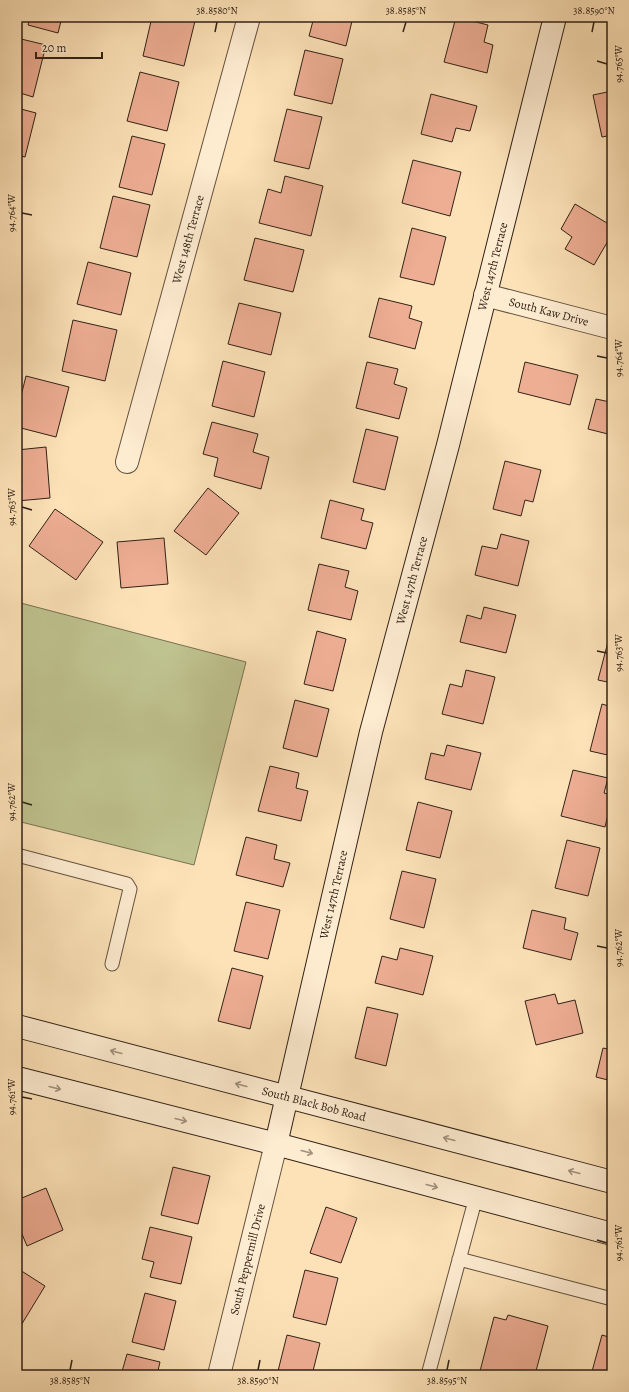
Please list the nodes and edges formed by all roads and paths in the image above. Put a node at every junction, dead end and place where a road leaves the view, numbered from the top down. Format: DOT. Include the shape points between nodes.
graph roads {
  1 [pos="250,17"];
  2 [pos="555,17"];
  3 [pos="485,295"];
  4 [pos="612,328"];
  5 [pos="127,462"];
  6 [pos="17,856"];
  7 [pos="112,964"];
  8 [pos="17,1026"];
  9 [pos="17,1078"];
  10 [pos="287,1096"];
  11 [pos="276,1144"];
  12 [pos="612,1182"];
  13 [pos="476,1197"];
  14 [pos="612,1234"];
  15 [pos="459,1259"];
  16 [pos="612,1299"];
  17 [pos="219,1375"];
  18 [pos="428,1375"];
  1 -- 5 [label="street, West 148th Terrace"];
  2 -- 3 [label="street, West 147th Terrace"];
  3 -- 4 [label="street, South Kaw Drive"];
  3 -- 10 [label="street, West 147th Terrace" via="448,445 371,732"];
  6 -- 7 [label="lane" via="127,884 130,889"];
  10 -- 8 [label="street, South Black Bob Road, one-way"];
  9 -- 11 [label="street, one-way"];
  10 -- 11 [label="street, West 147th Terrace"];
  12 -- 10 [label="street, South Black Bob Road, one-way"];
  11 -- 13 [label="street, one-way"];
  11 -- 17 [label="street, South Peppermill Drive"];
  13 -- 14 [label="street"];
  13 -- 15 [label="lane"];
  15 -- 16 [label="lane"];
  15 -- 18 [label="lane"];
}
